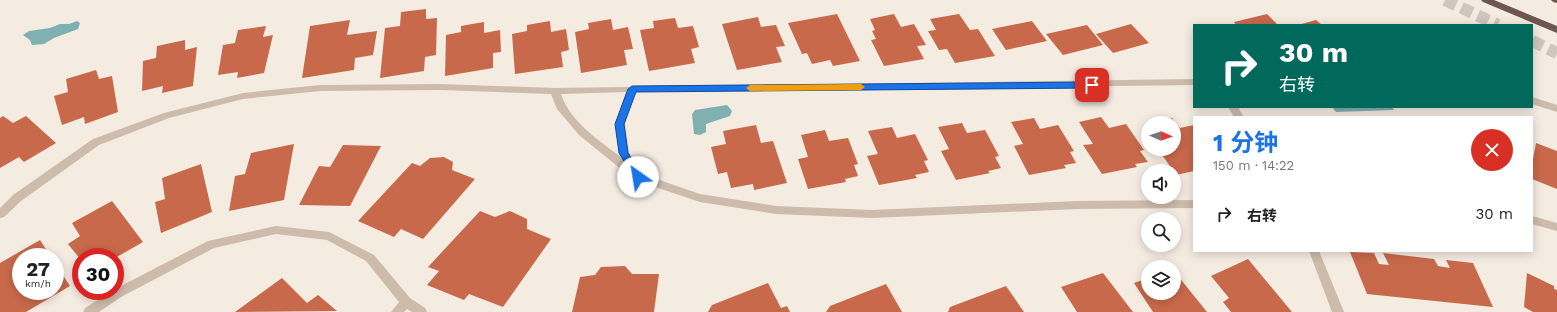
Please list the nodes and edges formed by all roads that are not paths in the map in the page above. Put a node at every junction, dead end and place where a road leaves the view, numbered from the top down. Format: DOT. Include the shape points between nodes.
graph roads {
  1 [pos="1486,0"];
  2 [pos="1557,30"];
  3 [pos="1193,82"];
  4 [pos="632,89"];
  5 [pos="555,91"];
  6 [pos="1533,100"];
  7 [pos="1557,109"];
  8 [pos="638,177"];
  9 [pos="1193,204"];
  10 [pos="0,214"];
  11 [pos="1533,220"];
  12 [pos="1557,227"];
  13 [pos="1314,252"];
  14 [pos="406,302"];
  15 [pos="89,312"];
  16 [pos="397,312"];
  17 [pos="421,312"];
  18 [pos="1338,312"];
  1 -- 2 [label="highway"];
  3 -- 4 [label="street"];
  4 -- 5 [label="street"];
  4 -- 8 [label="street" via="620,124 624,153"];
  5 -- 8 [label="street" via="560,107 582,132"];
  5 -- 10 [label="street" via="440,87 320,88 243,96 167,115 96,142 17,198"];
  6 -- 7 [label="street"];
  8 -- 9 [label="street" via="700,198 776,210 872,214 1078,205"];
  11 -- 12 [label="street"];
  13 -- 18 [label="street"];
  14 -- 15 [label="street" via="370,258 329,236 276,230 212,244 117,294"];
  14 -- 16 [label="street"];
  14 -- 17 [label="street"];
}
